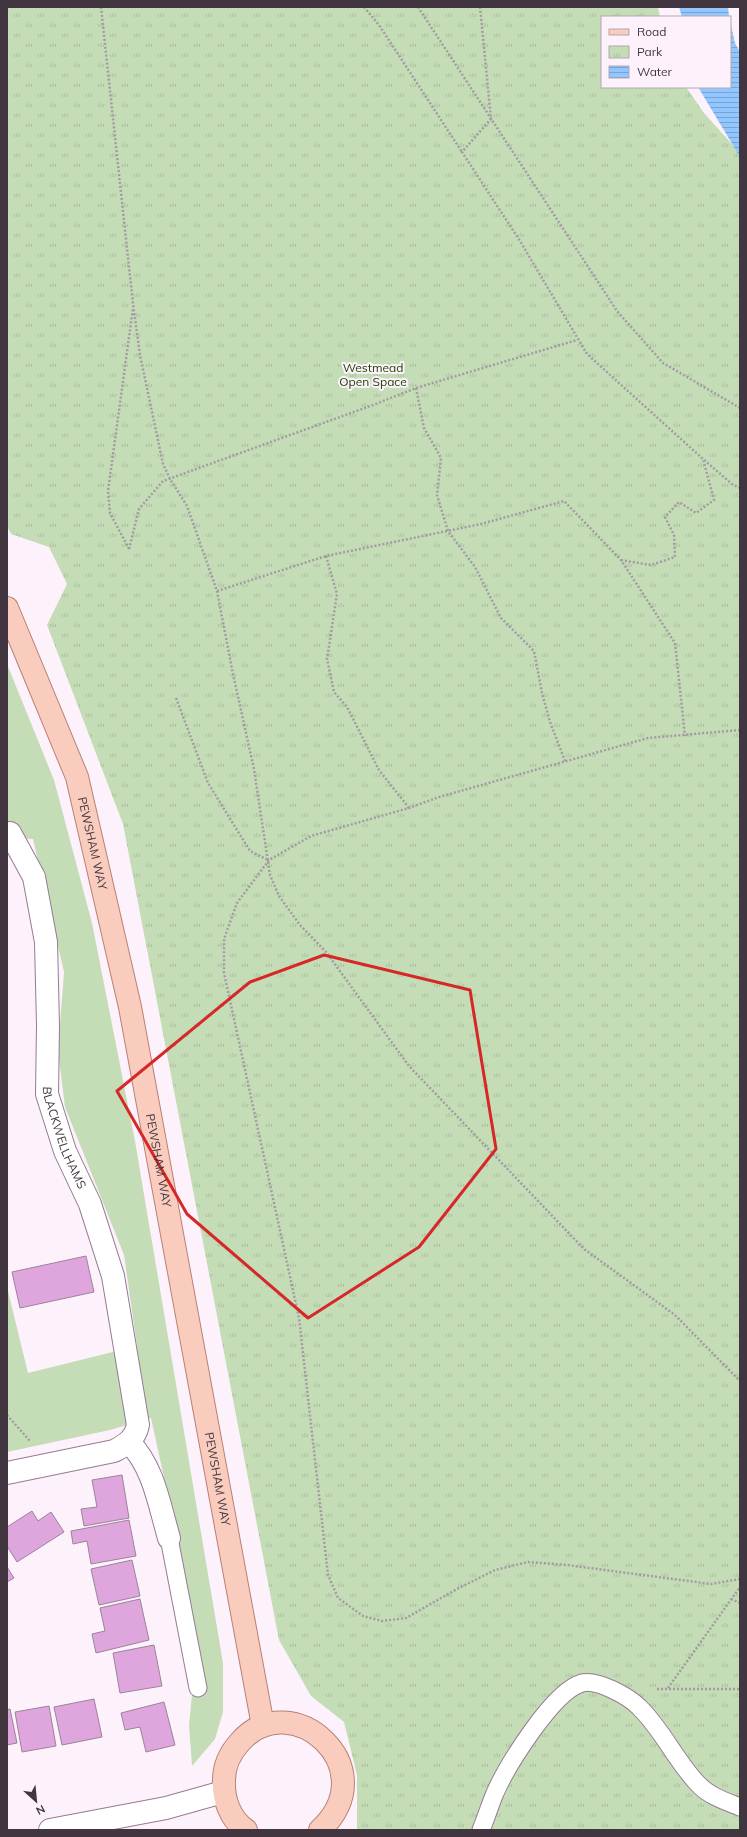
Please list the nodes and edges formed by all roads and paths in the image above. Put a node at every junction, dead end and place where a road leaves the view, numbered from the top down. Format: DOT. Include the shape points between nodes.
graph roads {
  1 [pos="101,7"];
  2 [pos="364,7"];
  3 [pos="418,7"];
  4 [pos="480,7"];
  5 [pos="491,119"];
  6 [pos="462,152"];
  7 [pos="133,304"];
  8 [pos="577,340"];
  9 [pos="416,388"];
  10 [pos="740,408"];
  11 [pos="703,459"];
  12 [pos="170,479"];
  13 [pos="740,488"];
  14 [pos="448,531"];
  15 [pos="326,556"];
  16 [pos="621,560"];
  17 [pos="217,591"];
  18 [pos="7,608"];
  19 [pos="176,698"];
  20 [pos="740,730"];
  21 [pos="685,736"];
  22 [pos="565,761"];
  23 [pos="409,808"];
  24 [pos="7,834"];
  25 [pos="269,860"];
  26 [pos="740,1381"];
  27 [pos="129,1442"];
  28 [pos="7,1473"];
  29 [pos="169,1538"];
  30 [pos="740,1579"];
  31 [pos="740,1587"];
  32 [pos="732,1599"];
  33 [pos="740,1603"];
  34 [pos="198,1688"];
  35 [pos="668,1688"];
  36 [pos="740,1689"];
  37 [pos="619,1693"];
  38 [pos="263,1726"];
  39 [pos="223,1792"];
  40 [pos="740,1807"];
  41 [pos="50,1830"];
  42 [pos="246,1830"];
  43 [pos="320,1830"];
  44 [pos="481,1830"];
  1 -- 7 [label="path"];
  2 -- 6 [label="path" via="379,25"];
  3 -- 5 [label="path"];
  4 -- 5 [label="path"];
  5 -- 6 [label="path"];
  5 -- 10 [label="path" via="617,311 663,363"];
  6 -- 8 [label="path" via="520,241"];
  7 -- 12 [label="path" via="140,355 163,464"];
  7 -- 12 [label="path" via="108,490 110,513 129,549 139,509 163,481"];
  8 -- 9 [label="path"];
  8 -- 11 [label="path" via="587,354"];
  9 -- 12 [label="path"];
  9 -- 14 [label="path" via="424,428 441,458 437,495"];
  11 -- 13 [label="path"];
  11 -- 16 [label="path" via="714,500 696,513 679,502 665,517 674,535 676,557 651,564"];
  12 -- 17 [label="path" via="187,506"];
  14 -- 15 [label="path"];
  14 -- 16 [label="path" via="564,501"];
  14 -- 22 [label="path" via="475,567 501,618 534,651 550,722"];
  15 -- 17 [label="path"];
  15 -- 23 [label="path" via="337,594 328,659 334,692 347,707 379,770"];
  16 -- 21 [label="path" via="675,643"];
  17 -- 25 [label="path" via="254,768"];
  18 -- 38 [label="main road, PEWSHAM WAY" via="79,785 130,1007"];
  19 -- 25 [label="path" via="208,783 250,852"];
  20 -- 21 [label="path"];
  21 -- 22 [label="path" via="648,738"];
  22 -- 23 [label="path"];
  23 -- 25 [label="path" via="311,836"];
  24 -- 27 [label="street, BLACKWELLHAMS" via="10,833 34,877 46,942 47,1094 64,1151 90,1204 113,1276 137,1410 138,1425"];
  25 -- 26 [label="path" via="270,875 279,896 300,926 326,952 409,1066 584,1249 675,1314"];
  25 -- 30 [label="path" via="237,903 224,939 224,973 299,1318 328,1575 338,1598 363,1616 382,1621 406,1618 457,1588 495,1570 528,1562 711,1584"];
  27 -- 28 [label="street" via="114,1451"];
  27 -- 29 [label="street" via="143,1458 152,1477"];
  29 -- 34 [label="lane"];
  31 -- 32 [label="path"];
  32 -- 33 [label="path"];
  32 -- 35 [label="path"];
  35 -- 36 [label="path"];
  35 -- 37 [label="path"];
  37 -- 40 [label="lane" via="639,1707 698,1785 718,1799"];
  37 -- 44 [label="lane" via="594,1683 583,1682 559,1698 512,1761 495,1792"];
  38 -- 39 [label="main road" via="245,1736 231,1752 224,1772"];
  38 -- 43 [label="main road" via="282,1723 301,1726 318,1734 332,1748 341,1765 343,1784 340,1803 330,1820"];
  39 -- 41 [label="street" via="166,1808"];
  39 -- 42 [label="main road" via="230,1811"];
}
